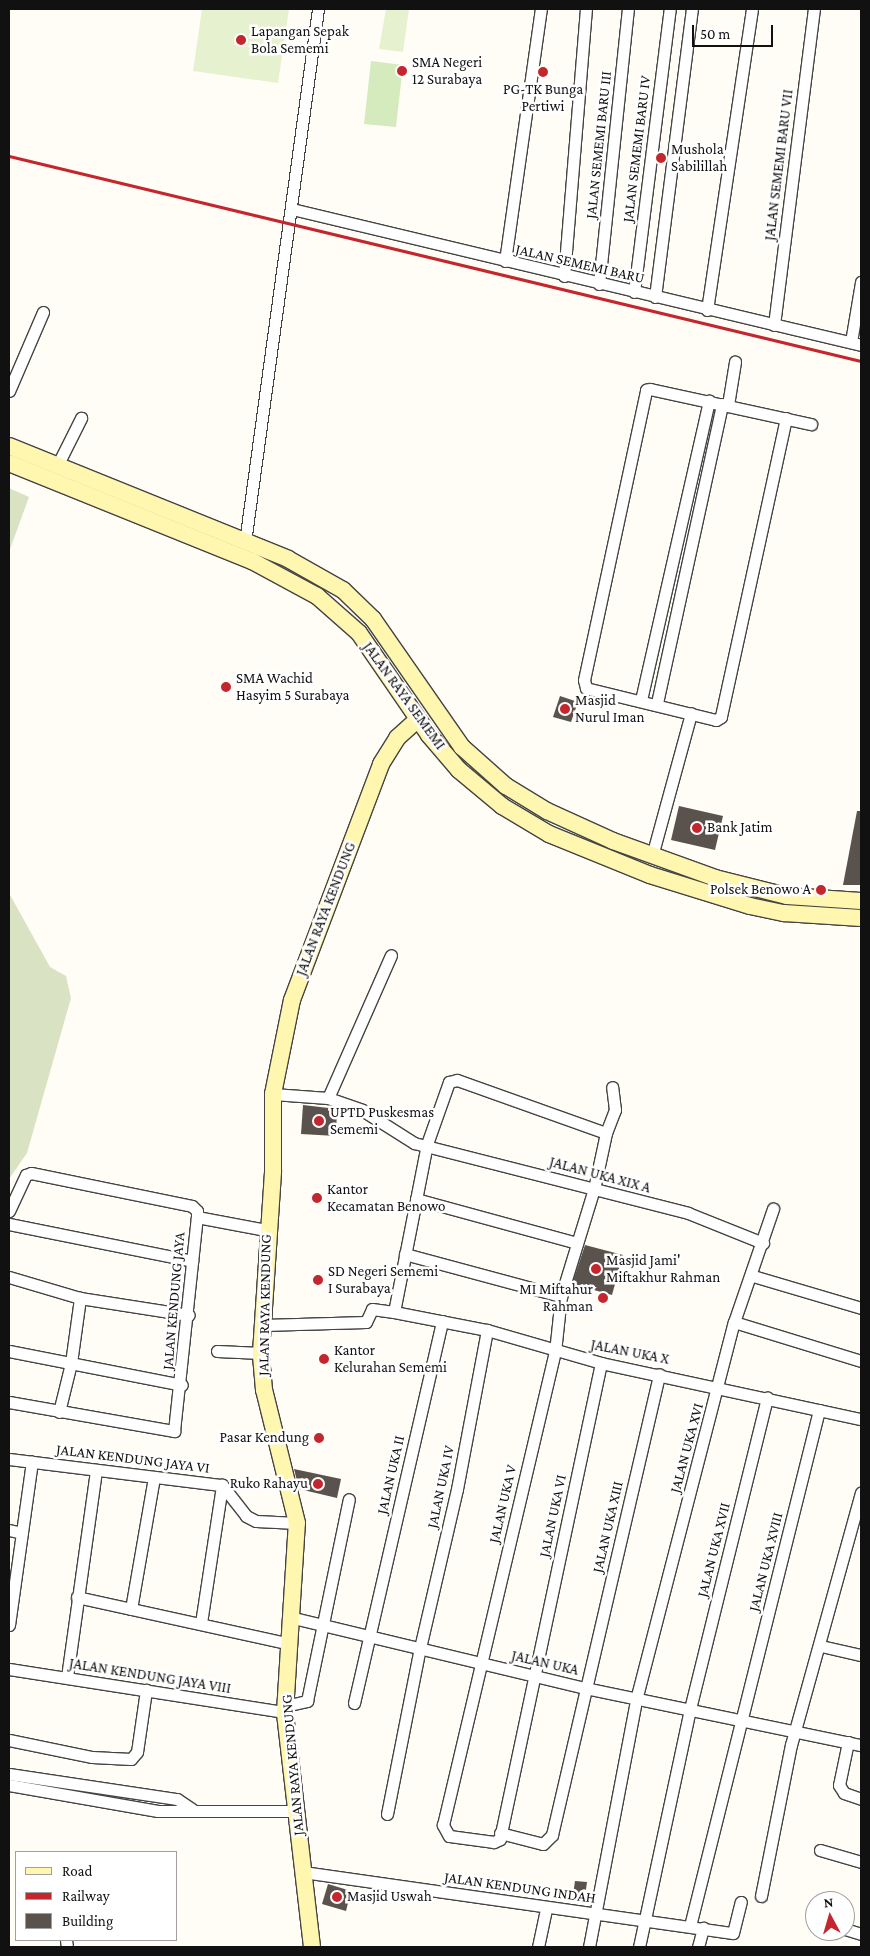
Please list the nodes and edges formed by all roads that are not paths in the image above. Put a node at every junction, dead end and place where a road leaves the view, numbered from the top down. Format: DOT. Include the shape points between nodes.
graph roads {
  1 [pos="318,9"];
  2 [pos="541,9"];
  3 [pos="586,9"];
  4 [pos="628,9"];
  5 [pos="670,9"];
  6 [pos="692,9"];
  7 [pos="752,9"];
  8 [pos="814,9"];
  9 [pos="292,209"];
  10 [pos="505,261"];
  11 [pos="564,276"];
  12 [pos="861,282"];
  13 [pos="600,284"];
  14 [pos="634,292"];
  15 [pos="655,297"];
  16 [pos="707,310"];
  17 [pos="43,312"];
  18 [pos="774,325"];
  19 [pos="856,344"];
  20 [pos="736,362"];
  21 [pos="9,391"];
  22 [pos="708,401"];
  23 [pos="725,404"];
  24 [pos="81,418"];
  25 [pos="786,418"];
  26 [pos="811,424"];
  27 [pos="14,456"];
  28 [pos="57,466"];
  29 [pos="245,542"];
  30 [pos="673,560"];
  31 [pos="688,562"];
  32 [pos="641,700"];
  33 [pos="657,703"];
  34 [pos="692,713"];
  35 [pos="418,719"];
  36 [pos="652,856"];
  37 [pos="713,886"];
  38 [pos="861,901"];
  39 [pos="861,918"];
  40 [pos="391,955"];
  41 [pos="612,1087"];
  42 [pos="273,1094"];
  43 [pos="328,1098"];
  44 [pos="606,1133"];
  45 [pos="427,1144"];
  46 [pos="594,1189"];
  47 [pos="416,1199"];
  48 [pos="773,1209"];
  49 [pos="9,1211"];
  50 [pos="197,1217"];
  51 [pos="9,1224"];
  52 [pos="266,1230"];
  53 [pos="577,1243"];
  54 [pos="762,1243"];
  55 [pos="405,1254"];
  56 [pos="192,1261"];
  57 [pos="752,1276"];
  58 [pos="9,1277"];
  59 [pos="561,1296"];
  60 [pos="80,1298"];
  61 [pos="861,1308"];
  62 [pos="394,1312"];
  63 [pos="189,1315"];
  64 [pos="442,1320"];
  65 [pos="734,1322"];
  66 [pos="264,1325"];
  67 [pos="487,1330"];
  68 [pos="9,1351"];
  69 [pos="217,1351"];
  70 [pos="555,1352"];
  71 [pos="261,1353"];
  72 [pos="861,1361"];
  73 [pos="71,1363"];
  74 [pos="601,1363"];
  75 [pos="659,1374"];
  76 [pos="182,1385"];
  77 [pos="719,1385"];
  78 [pos="767,1398"];
  79 [pos="9,1402"];
  80 [pos="819,1410"];
  81 [pos="59,1412"];
  82 [pos="861,1419"];
  83 [pos="9,1459"];
  84 [pos="32,1462"];
  85 [pos="96,1470"];
  86 [pos="154,1477"];
  87 [pos="222,1485"];
  88 [pos="861,1493"];
  89 [pos="349,1499"];
  90 [pos="296,1523"];
  91 [pos="9,1530"];
  92 [pos="22,1532"];
  93 [pos="11,1588"];
  94 [pos="77,1597"];
  95 [pos="131,1609"];
  96 [pos="289,1617"];
  97 [pos="201,1623"];
  98 [pos="9,1625"];
  99 [pos="321,1625"];
  100 [pos="370,1636"];
  101 [pos="287,1643"];
  102 [pos="821,1646"];
  103 [pos="420,1648"];
  104 [pos="861,1655"];
  105 [pos="480,1663"];
  106 [pos="9,1669"];
  107 [pos="533,1675"];
  108 [pos="67,1677"];
  109 [pos="585,1688"];
  110 [pos="146,1690"];
  111 [pos="637,1696"];
  112 [pos="354,1703"];
  113 [pos="285,1709"];
  114 [pos="690,1709"];
  115 [pos="741,1720"];
  116 [pos="796,1731"];
  117 [pos="9,1740"];
  118 [pos="848,1742"];
  119 [pos="861,1745"];
  120 [pos="9,1774"];
  121 [pos="9,1785"];
  122 [pos="54,1786"];
  123 [pos="861,1799"];
  124 [pos="296,1811"];
  125 [pos="387,1814"];
  126 [pos="500,1837"];
  127 [pos="820,1850"];
  128 [pos="861,1862"];
  129 [pos="302,1872"];
  130 [pos="761,1896"];
  131 [pos="741,1902"];
  132 [pos="546,1908"];
  133 [pos="595,1914"];
  134 [pos="642,1920"];
  135 [pos="690,1926"];
  136 [pos="703,1928"];
  137 [pos="312,1947"];
  138 [pos="538,1947"];
  139 [pos="589,1947"];
  140 [pos="639,1947"];
  141 [pos="698,1947"];
  1 -- 9 [label="street"];
  2 -- 10 [label="street"];
  3 -- 11 [label="street"];
  4 -- 13 [label="street, JALAN SEMEMI BARU III"];
  5 -- 14 [label="street, JALAN SEMEMI BARU IV"];
  6 -- 15 [label="street"];
  7 -- 16 [label="street"];
  8 -- 18 [label="street, JALAN SEMEMI BARU VII"];
  9 -- 10 [label="street, JALAN SEMEMI BARU"];
  9 -- 29 [label="street"];
  10 -- 11 [label="street, JALAN SEMEMI BARU"];
  11 -- 13 [label="street, JALAN SEMEMI BARU"];
  12 -- 19 [label="street"];
  13 -- 14 [label="street, JALAN SEMEMI BARU"];
  14 -- 15 [label="street, JALAN SEMEMI BARU"];
  15 -- 16 [label="street, JALAN SEMEMI BARU"];
  16 -- 18 [label="street, JALAN SEMEMI BARU"];
  17 -- 21 [label="street"];
  18 -- 19 [label="street, JALAN SEMEMI BARU"];
  20 -- 23 [label="street"];
  22 -- 23 [label="street"];
  22 -- 30 [label="street"];
  22 -- 32 [label="street" via="650,388 644,393 584,683 586,688"];
  23 -- 25 [label="street"];
  23 -- 31 [label="street"];
  24 -- 28 [label="street"];
  25 -- 26 [label="street"];
  25 -- 34 [label="street" via="720,717 716,720"];
  27 -- 28 [label="main road, JALAN RAYA SEMEMI"];
  27 -- 35 [label="main road, JALAN RAYA SEMEMI" via="303,586 359,633"];
  28 -- 29 [label="main road, JALAN RAYA SEMEMI"];
  29 -- 36 [label="main road, JALAN RAYA SEMEMI" via="314,571 356,601 386,638 444,726 481,767 547,811"];
  30 -- 31 [label="street"];
  30 -- 32 [label="street"];
  31 -- 33 [label="street"];
  32 -- 33 [label="street"];
  33 -- 34 [label="street"];
  34 -- 36 [label="street"];
  35 -- 37 [label="main road, JALAN RAYA SEMEMI" via="475,785 549,834"];
  35 -- 42 [label="main road, JALAN RAYA KENDUNG" via="397,738 381,764 292,1000"];
  36 -- 37 [label="main road, JALAN RAYA SEMEMI"];
  37 -- 38 [label="main road, JALAN RAYA SEMEMI"];
  37 -- 39 [label="main road, JALAN RAYA SEMEMI" via="784,913"];
  40 -- 43 [label="street"];
  41 -- 44 [label="street, JALAN UKA V" via="615,1110"];
  42 -- 43 [label="street, JALAN UKA XIX A"];
  42 -- 52 [label="main road, JALAN RAYA KENDUNG" via="273,1170"];
  43 -- 45 [label="street, JALAN UKA XIX A" via="362,1110 408,1141"];
  44 -- 45 [label="street" via="452,1080 447,1085"];
  44 -- 46 [label="street, JALAN UKA V"];
  45 -- 46 [label="street, JALAN UKA XIX A"];
  45 -- 47 [label="street"];
  46 -- 53 [label="street, JALAN UKA V"];
  46 -- 54 [label="street, JALAN UKA XIX A" via="688,1213"];
  47 -- 53 [label="street"];
  47 -- 55 [label="street"];
  48 -- 54 [label="street, JALAN UKA XVI"];
  49 -- 50 [label="street" via="26,1175 31,1173 192,1206"];
  50 -- 52 [label="street, JALAN KENDUNG JAYA"];
  50 -- 56 [label="street, JALAN KENDUNG JAYA"];
  51 -- 56 [label="street"];
  52 -- 66 [label="main road, JALAN RAYA KENDUNG"];
  53 -- 59 [label="street, JALAN UKA V"];
  54 -- 57 [label="street, JALAN UKA XVI"];
  55 -- 59 [label="street"];
  55 -- 62 [label="street"];
  56 -- 63 [label="street, JALAN KENDUNG JAYA"];
  57 -- 61 [label="street"];
  57 -- 65 [label="street, JALAN UKA XVI"];
  58 -- 60 [label="street"];
  59 -- 70 [label="street, JALAN UKA V"];
  60 -- 63 [label="street"];
  60 -- 73 [label="street"];
  62 -- 64 [label="street, JALAN UKA X"];
  62 -- 66 [label="street, JALAN UKA X" via="372,1309 366,1322"];
  63 -- 76 [label="street, JALAN KENDUNG JAYA"];
  64 -- 67 [label="street, JALAN UKA X"];
  64 -- 100 [label="street, JALAN UKA II"];
  65 -- 72 [label="street"];
  65 -- 77 [label="street, JALAN UKA XVI"];
  66 -- 71 [label="main road, JALAN RAYA KENDUNG"];
  67 -- 70 [label="street, JALAN UKA X"];
  67 -- 103 [label="street, JALAN UKA IV" via="457,1489"];
  68 -- 73 [label="street"];
  69 -- 71 [label="street"];
  70 -- 74 [label="street, JALAN UKA X"];
  70 -- 105 [label="street, JALAN UKA V"];
  71 -- 90 [label="main road, JALAN RAYA KENDUNG" via="264,1390"];
  73 -- 76 [label="street"];
  73 -- 81 [label="street"];
  74 -- 75 [label="street, JALAN UKA X"];
  74 -- 107 [label="street, JALAN UKA VI"];
  75 -- 77 [label="street, JALAN UKA X"];
  75 -- 109 [label="street, JALAN UKA XIII"];
  76 -- 81 [label="street, JALAN KENDUNG JAYA" via="176,1429 172,1432"];
  77 -- 78 [label="street, JALAN UKA X"];
  77 -- 111 [label="street, JALAN UKA XVI"];
  78 -- 80 [label="street, JALAN UKA X"];
  78 -- 114 [label="street, JALAN UKA XVII"];
  79 -- 81 [label="street"];
  80 -- 82 [label="street, JALAN UKA X"];
  80 -- 115 [label="street, JALAN UKA XVIII"];
  83 -- 84 [label="street, JALAN KENDUNG JAYA VI"];
  84 -- 85 [label="street, JALAN KENDUNG JAYA VI"];
  84 -- 92 [label="street"];
  85 -- 86 [label="street, JALAN KENDUNG JAYA VI"];
  85 -- 94 [label="street"];
  86 -- 87 [label="street, JALAN KENDUNG JAYA VI"];
  86 -- 95 [label="street"];
  87 -- 90 [label="street, JALAN KENDUNG JAYA VI" via="246,1516 256,1520"];
  87 -- 97 [label="street"];
  88 -- 102 [label="street"];
  89 -- 99 [label="street"];
  90 -- 96 [label="main road, JALAN RAYA KENDUNG"];
  91 -- 92 [label="street"];
  92 -- 93 [label="street"];
  93 -- 98 [label="street"];
  94 -- 95 [label="street"];
  94 -- 108 [label="street"];
  95 -- 97 [label="street"];
  96 -- 99 [label="street, JALAN UKA"];
  96 -- 101 [label="main road, JALAN RAYA KENDUNG"];
  97 -- 101 [label="street"];
  99 -- 100 [label="street, JALAN UKA"];
  99 -- 113 [label="street" via="307,1701"];
  100 -- 103 [label="street, JALAN UKA"];
  100 -- 112 [label="street, JALAN UKA II"];
  101 -- 113 [label="main road, JALAN RAYA KENDUNG"];
  102 -- 104 [label="street"];
  102 -- 116 [label="street"];
  103 -- 105 [label="street, JALAN UKA"];
  103 -- 125 [label="street, JALAN UKA IV"];
  105 -- 107 [label="street, JALAN UKA"];
  105 -- 126 [label="street, JALAN UKA V" via="444,1832"];
  106 -- 108 [label="street, JALAN KENDUNG JAYA VIII"];
  107 -- 109 [label="street, JALAN UKA"];
  107 -- 126 [label="street, JALAN UKA VI"];
  108 -- 110 [label="street, JALAN KENDUNG JAYA VIII"];
  109 -- 111 [label="street, JALAN UKA"];
  109 -- 126 [label="street, JALAN UKA XIII" via="549,1841 543,1844"];
  110 -- 113 [label="street, JALAN KENDUNG JAYA VIII"];
  110 -- 117 [label="street" via="137,1752 126,1760 92,1757"];
  111 -- 114 [label="street, JALAN UKA"];
  111 -- 133 [label="street, JALAN UKA XVI"];
  113 -- 124 [label="main road, JALAN RAYA KENDUNG"];
  114 -- 115 [label="street, JALAN UKA"];
  114 -- 134 [label="street, JALAN UKA XVII"];
  115 -- 116 [label="street, JALAN UKA"];
  115 -- 135 [label="street, JALAN UKA XVIII"];
  116 -- 118 [label="street, JALAN UKA"];
  116 -- 130 [label="street"];
  118 -- 119 [label="street, JALAN UKA"];
  118 -- 123 [label="street" via="843,1791"];
  120 -- 122 [label="street"];
  121 -- 122 [label="street"];
  122 -- 124 [label="street" via="158,1811 192,1808"];
  124 -- 129 [label="main road, JALAN RAYA KENDUNG"];
  127 -- 128 [label="street"];
  129 -- 132 [label="street, JALAN KENDUNG INDAH"];
  129 -- 137 [label="main road, JALAN RAYA KENDUNG"];
  131 -- 136 [label="street, JALAN KENDUNG INDAH" via="734,1932"];
  132 -- 133 [label="street, JALAN KENDUNG INDAH"];
  132 -- 138 [label="street"];
  133 -- 134 [label="street, JALAN KENDUNG INDAH"];
  133 -- 139 [label="street, JALAN UKA XVI"];
  134 -- 135 [label="street, JALAN KENDUNG INDAH"];
  134 -- 140 [label="street, JALAN UKA XVII"];
  135 -- 136 [label="street, JALAN KENDUNG INDAH"];
  136 -- 141 [label="street"];
}
